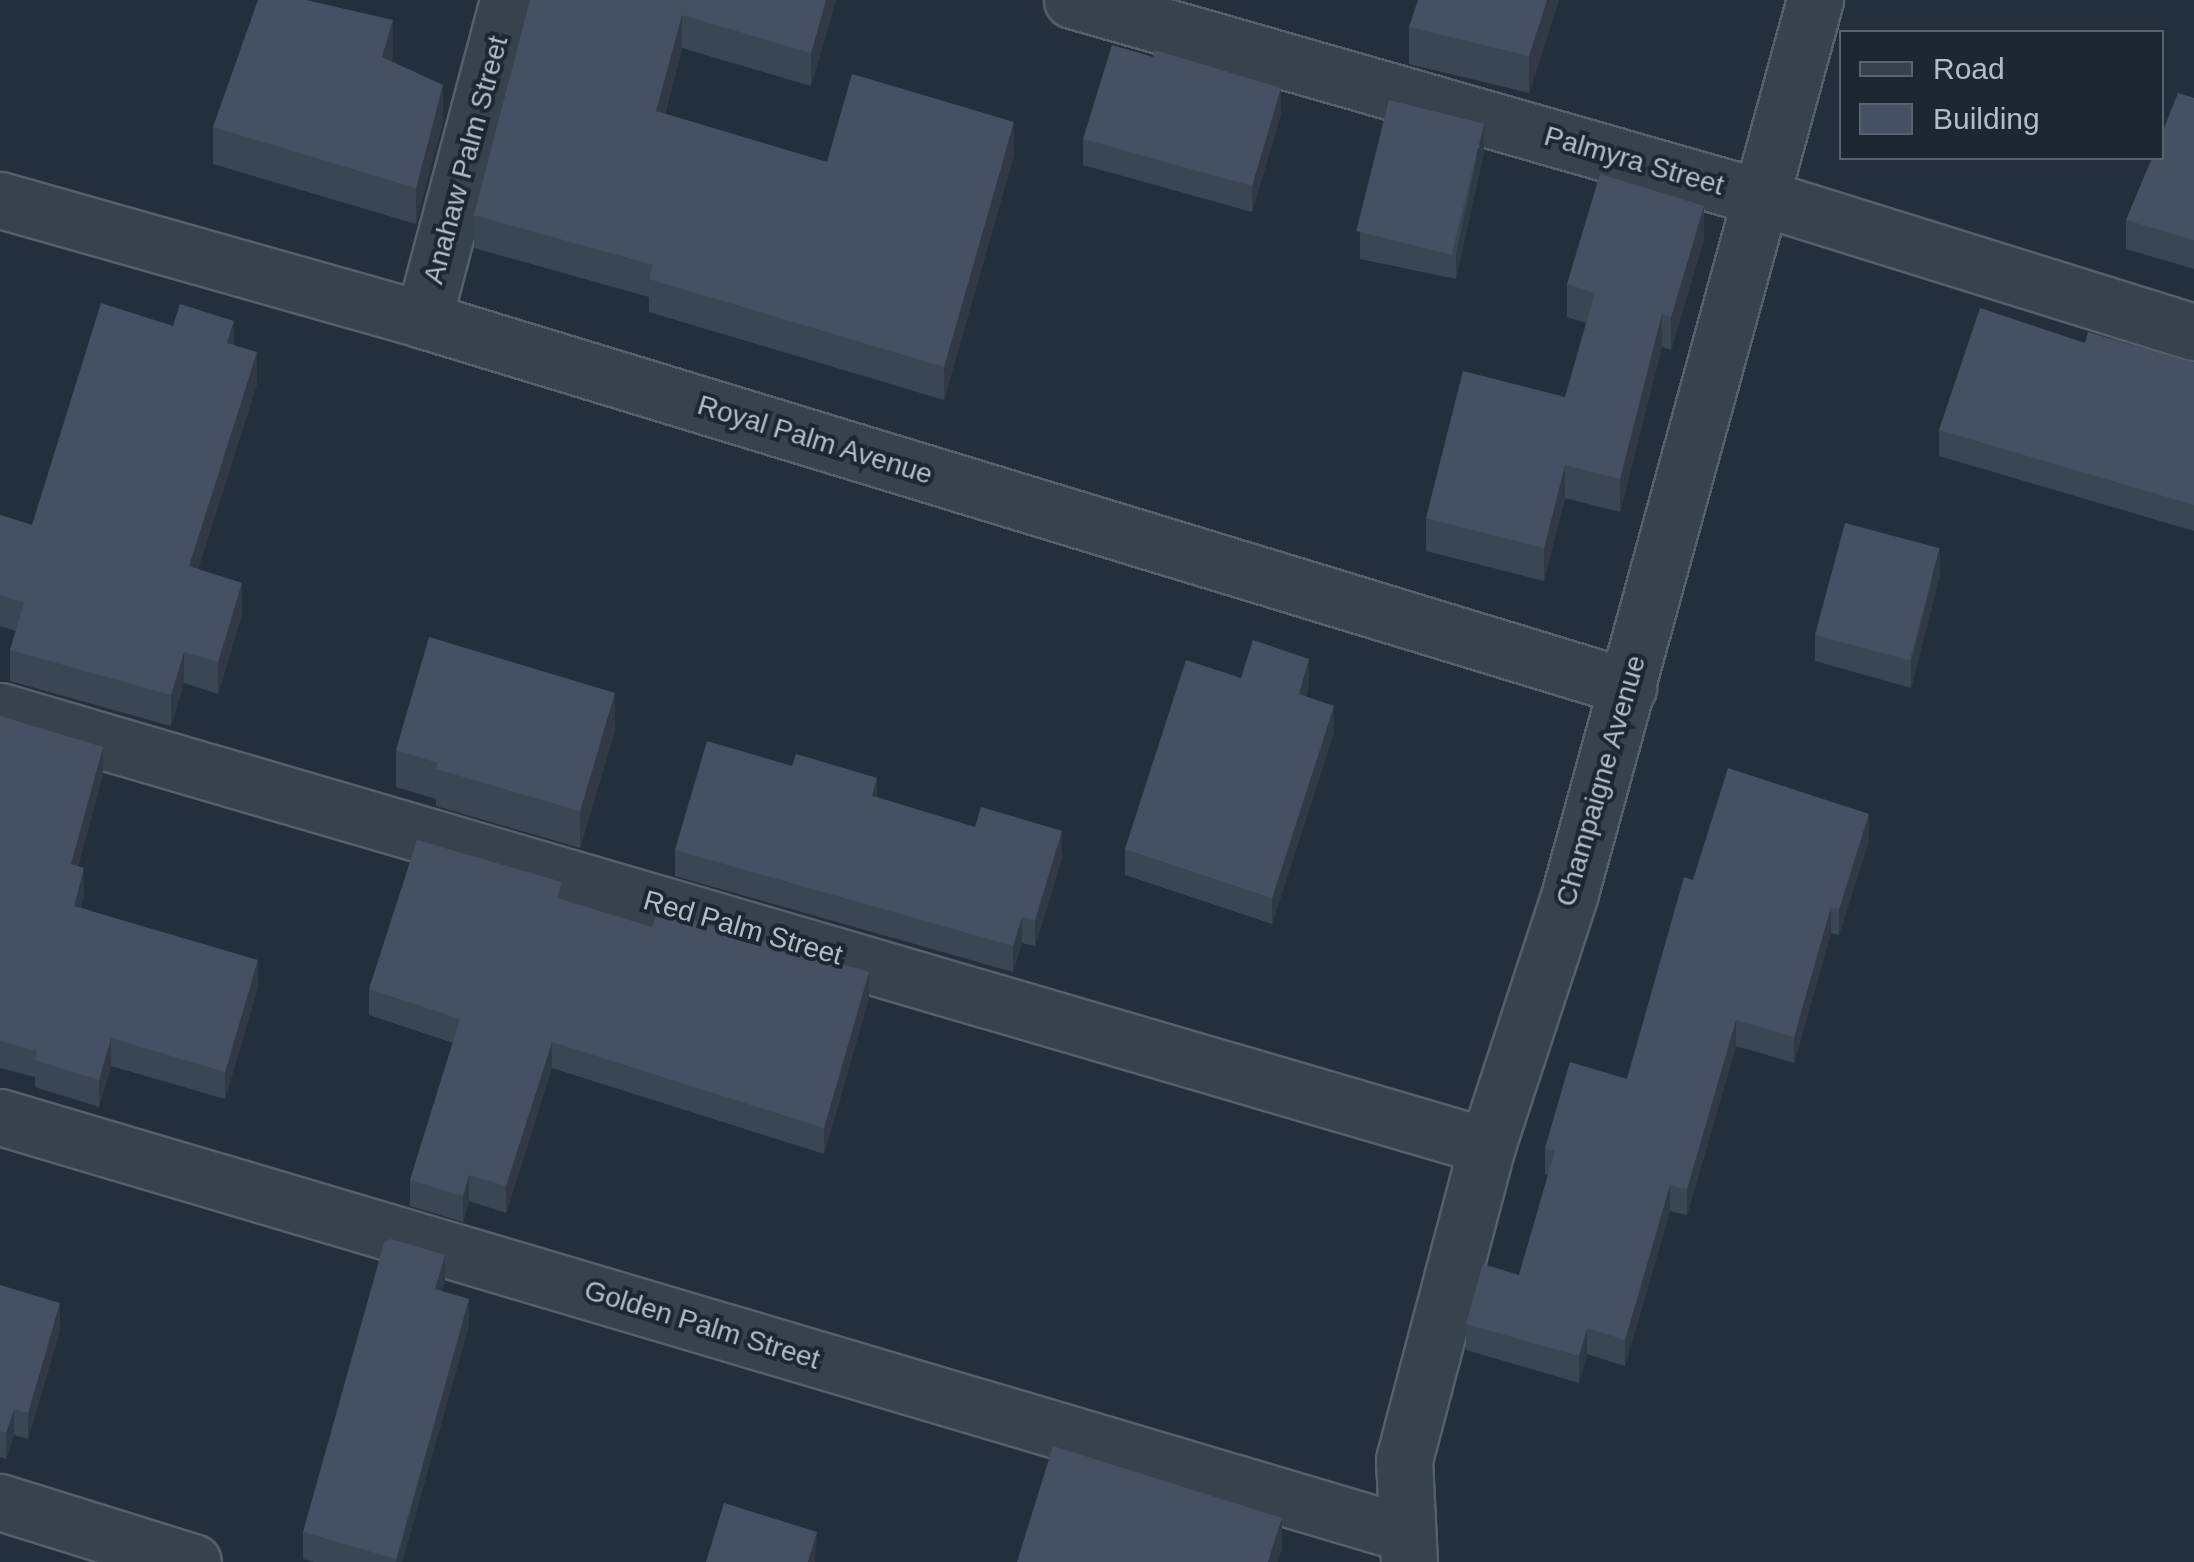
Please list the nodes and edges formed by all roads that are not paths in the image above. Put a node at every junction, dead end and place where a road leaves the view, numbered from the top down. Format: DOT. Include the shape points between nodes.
graph roads {
  1 [pos="508,0"];
  2 [pos="1072,0"];
  3 [pos="1815,0"];
  4 [pos="1763,198"];
  5 [pos="0,200"];
  6 [pos="423,320"];
  7 [pos="2194,332"];
  8 [pos="1628,688"];
  9 [pos="0,711"];
  10 [pos="0,1117"];
  11 [pos="1487,1146"];
  12 [pos="0,1502"];
  13 [pos="1406,1548"];
  14 [pos="193,1562"];
  1 -- 6 [label="street, Anahaw Palm Street"];
  2 -- 4 [label="street, Palmyra Street"];
  3 -- 4 [label="street, Champaigne Avenue"];
  4 -- 7 [label="street, Palmyra Street"];
  4 -- 8 [label="street, Champaigne Avenue"];
  5 -- 6 [label="street, Royal Palm Avenue"];
  6 -- 8 [label="street, Royal Palm Avenue"];
  8 -- 11 [label="street, Champaigne Avenue"];
  9 -- 11 [label="street, Red Palm Street"];
  10 -- 13 [label="street, Golden Palm Street"];
  11 -- 13 [label="street, Champaigne Avenue" via="1404,1460"];
  12 -- 14 [label="street"];
}
